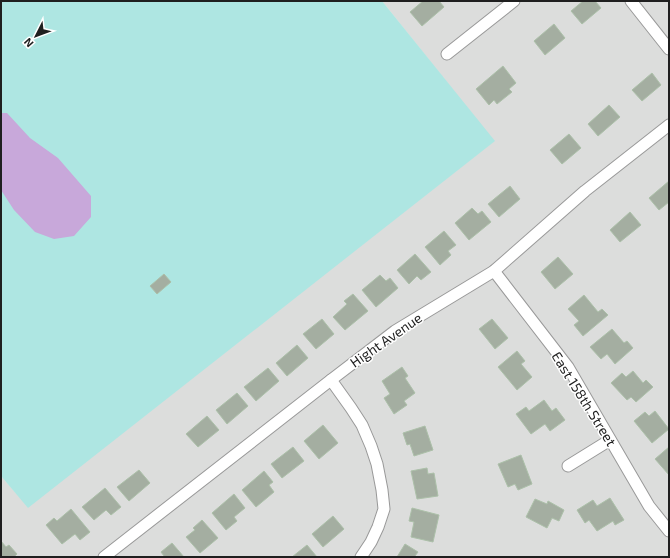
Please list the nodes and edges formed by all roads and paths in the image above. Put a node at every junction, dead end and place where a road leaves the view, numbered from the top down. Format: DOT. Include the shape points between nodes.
graph roads {
  1 [pos="514,1"];
  2 [pos="631,1"];
  3 [pos="669,49"];
  4 [pos="447,54"];
  5 [pos="669,125"];
  6 [pos="494,272"];
  7 [pos="331,380"];
  8 [pos="610,440"];
  9 [pos="568,466"];
  10 [pos="669,531"];
  11 [pos="104,557"];
  12 [pos="361,557"];
  1 -- 4 [label="street"];
  2 -- 3 [label="street"];
  5 -- 6 [label="street, Hight Avenue" via="586,191"];
  6 -- 7 [label="street, Hight Avenue" via="395,331"];
  6 -- 8 [label="street, East 158th Street" via="568,367"];
  7 -- 11 [label="street, Hight Avenue"];
  7 -- 12 [label="street" via="362,425 377,464 382,490 384,509 371,542"];
  8 -- 9 [label="street"];
  8 -- 10 [label="street, East 158th Street" via="649,506"];
}
